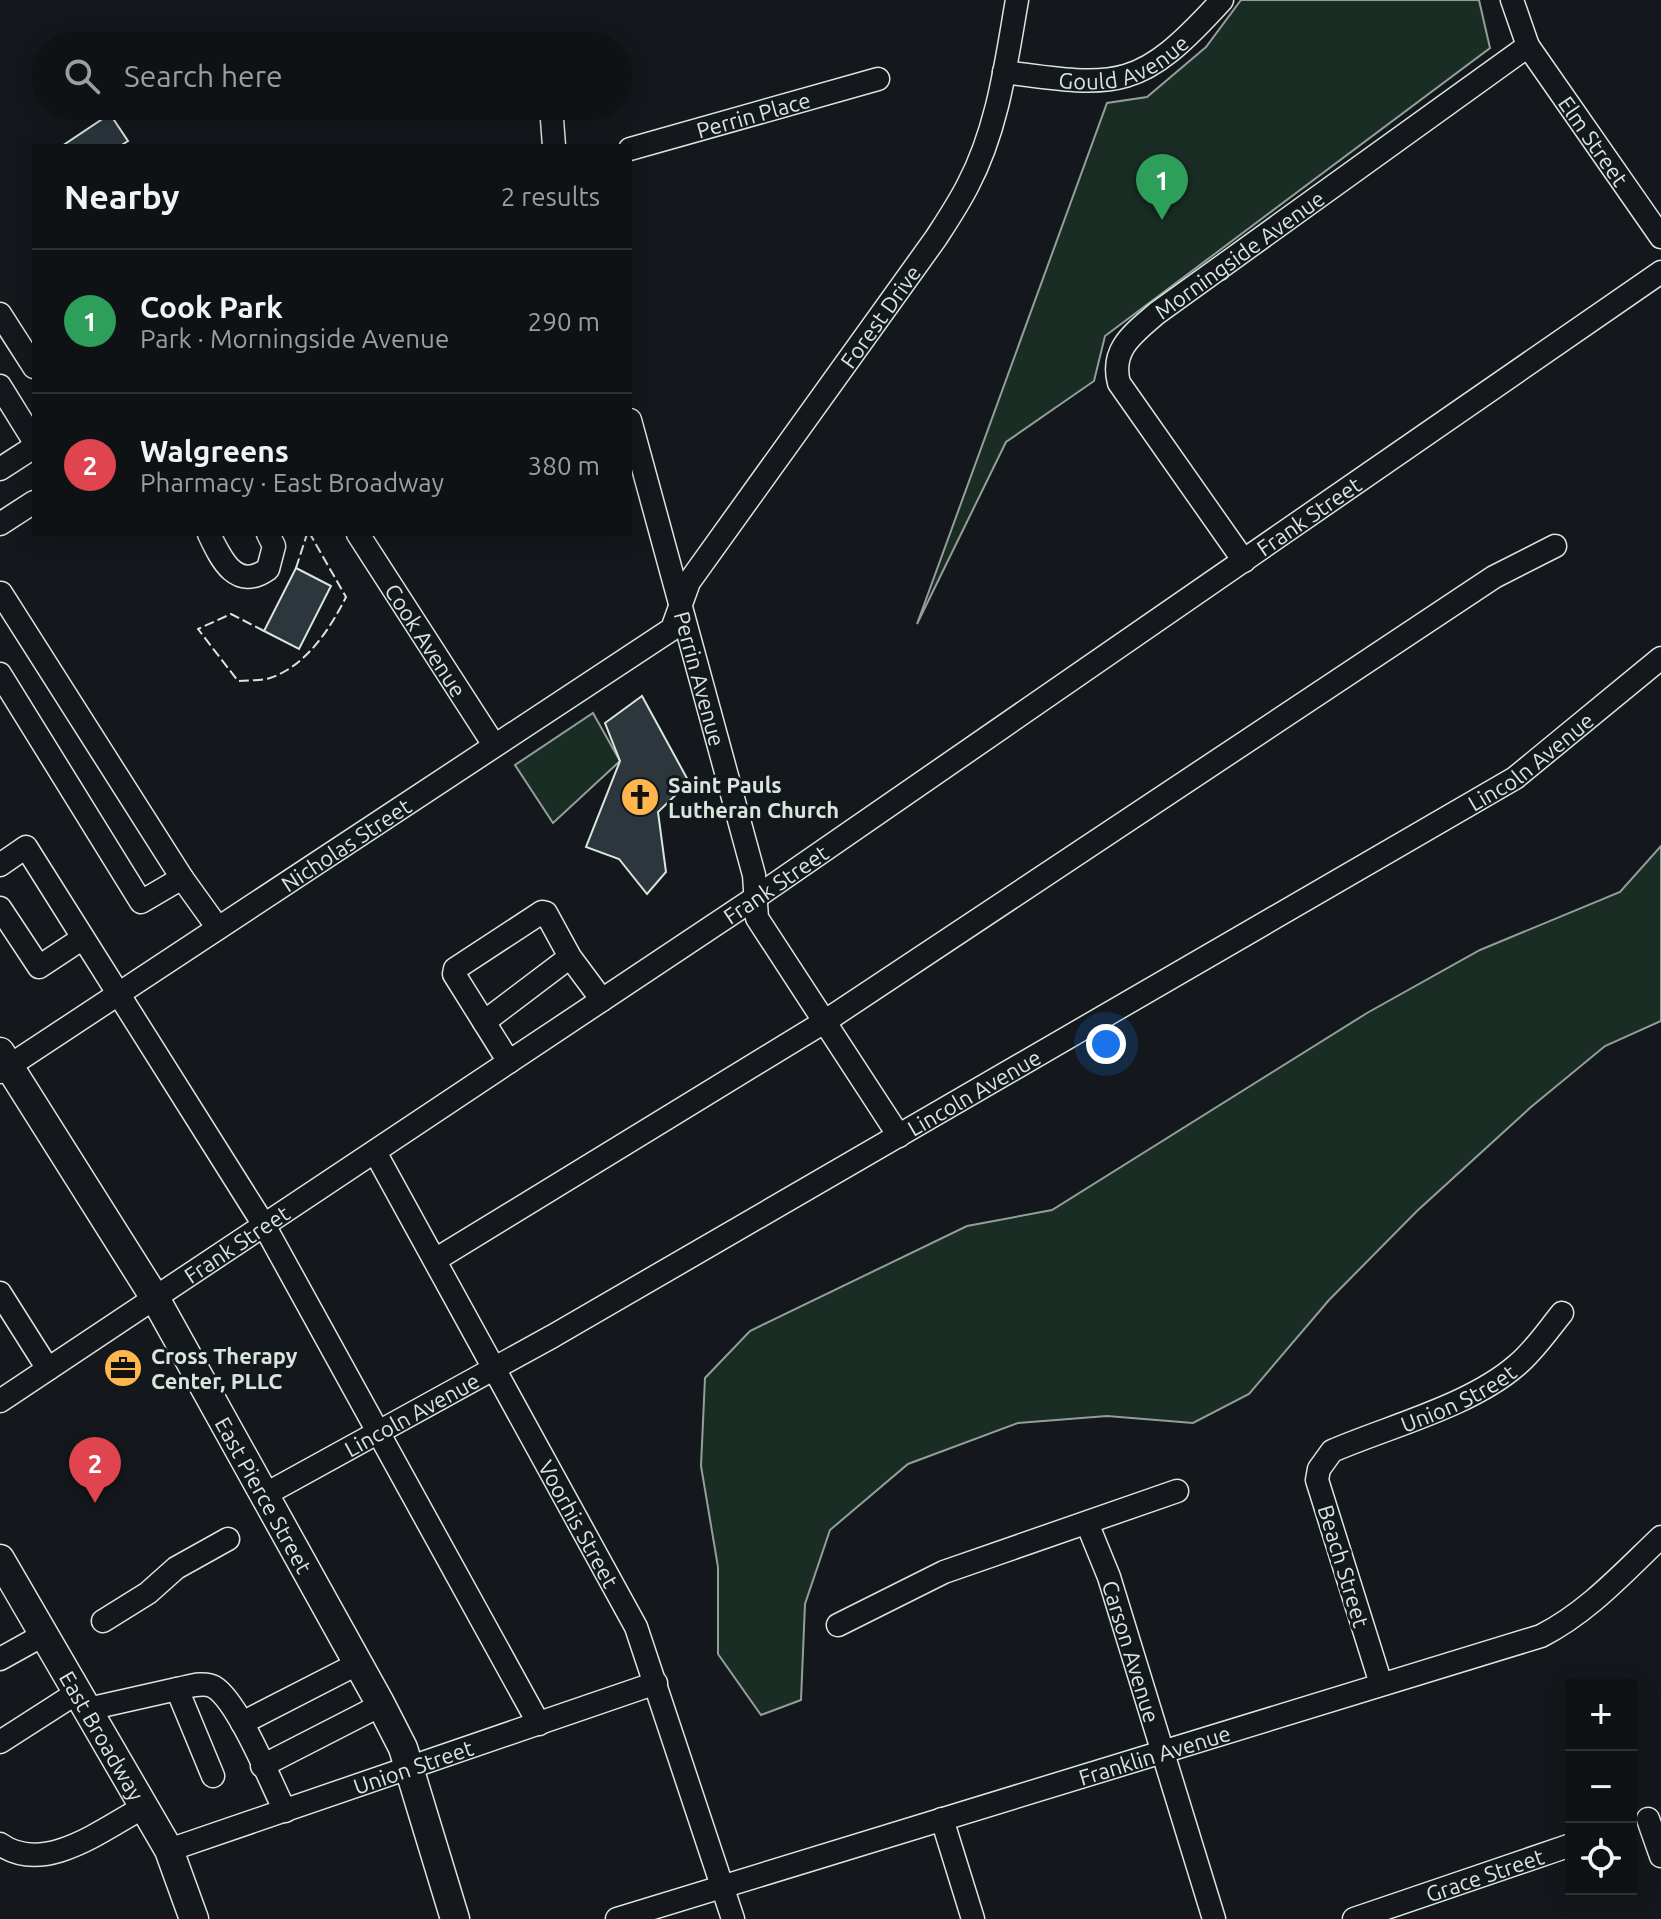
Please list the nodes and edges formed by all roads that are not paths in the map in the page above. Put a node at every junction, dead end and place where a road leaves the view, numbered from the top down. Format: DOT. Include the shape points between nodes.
graph roads {
  1 [pos="1017,0"];
  2 [pos="1222,0"];
  3 [pos="1512,0"];
  4 [pos="1528,46"];
  5 [pos="1004,72"];
  6 [pos="878,79"];
  7 [pos="552,120"];
  8 [pos="554,144"];
  9 [pos="632,148"];
  10 [pos="1661,237"];
  11 [pos="1661,272"];
  12 [pos="0,314"];
  13 [pos="32,364"];
  14 [pos="0,386"];
  15 [pos="632,427"];
  16 [pos="32,441"];
  17 [pos="32,445"];
  18 [pos="0,469"];
  19 [pos="32,503"];
  20 [pos="0,524"];
  21 [pos="210,536"];
  22 [pos="269,536"];
  23 [pos="359,536"];
  24 [pos="1555,546"];
  25 [pos="1244,561"];
  26 [pos="0,593"];
  27 [pos="681,606"];
  28 [pos="1661,658"];
  29 [pos="0,674"];
  30 [pos="494,745"];
  31 [pos="0,865"];
  32 [pos="182,878"];
  33 [pos="755,898"];
  34 [pos="0,908"];
  35 [pos="218,928"];
  36 [pos="83,938"];
  37 [pos="570,957"];
  38 [pos="118,994"];
  39 [pos="602,1000"];
  40 [pos="484,1022"];
  41 [pos="824,1022"];
  42 [pos="509,1062"];
  43 [pos="3,1063"];
  44 [pos="899,1136"];
  45 [pos="375,1152"];
  46 [pos="264,1225"];
  47 [pos="435,1260"];
  48 [pos="0,1293"];
  49 [pos="155,1298"];
  50 [pos="1562,1313"];
  51 [pos="11,1330"];
  52 [pos="48,1369"];
  53 [pos="495,1369"];
  54 [pos="0,1401"];
  55 [pos="378,1431"];
  56 [pos="1332,1451"];
  57 [pos="1177,1491"];
  58 [pos="266,1494"];
  59 [pos="1087,1523"];
  60 [pos="1661,1537"];
  61 [pos="230,1544"];
  62 [pos="0,1559"];
  63 [pos="103,1621"];
  64 [pos="838,1625"];
  65 [pos="45,1634"];
  66 [pos="0,1659"];
  67 [pos="359,1663"];
  68 [pos="656,1683"];
  69 [pos="1381,1684"];
  70 [pos="177,1689"];
  71 [pos="83,1700"];
  72 [pos="381,1705"];
  73 [pos="242,1723"];
  74 [pos="539,1724"];
  75 [pos="0,1742"];
  76 [pos="1163,1751"];
  77 [pos="262,1766"];
  78 [pos="409,1768"];
  79 [pos="213,1776"];
  80 [pos="144,1807"];
  81 [pos="285,1811"];
  82 [pos="942,1819"];
  83 [pos="1647,1820"];
  84 [pos="0,1844"];
  85 [pos="1565,1847"];
  86 [pos="169,1850"];
  87 [pos="1661,1856"];
  88 [pos="723,1886"];
  89 [pos="194,1919"];
  90 [pos="455,1919"];
  91 [pos="617,1919"];
  92 [pos="733,1919"];
  93 [pos="973,1919"];
  94 [pos="1214,1919"];
  95 [pos="1354,1919"];
  1 -- 5 [label="street, Forest Drive"];
  2 -- 5 [label="street, Gould Avenue" via="1163,59 1126,77 1095,83"];
  3 -- 4 [label="street"];
  4 -- 10 [label="street, Elm Street"];
  4 -- 25 [label="street, Morningside Avenue" via="1157,313 1120,350 1119,383"];
  5 -- 27 [label="street, Forest Drive" via="989,135 945,225 689,582"];
  6 -- 9 [label="street, Perrin Place"];
  7 -- 8 [label="street"];
  11 -- 25 [label="street, Frank Street"];
  12 -- 13 [label="street"];
  14 -- 16 [label="street"];
  15 -- 27 [label="street, Perrin Avenue"];
  17 -- 18 [label="street"];
  19 -- 20 [label="street"];
  21 -- 22 [label="street" via="225,565 248,578 268,569 274,546"];
  23 -- 30 [label="street, Cook Avenue"];
  24 -- 41 [label="street" via="1480,586"];
  25 -- 33 [label="street, Frank Street"];
  26 -- 32 [label="street"];
  27 -- 30 [label="street, Nicholas Street" via="672,629"];
  27 -- 33 [label="street, Perrin Avenue" via="754,875"];
  28 -- 44 [label="street, Lincoln Avenue" via="1515,778"];
  29 -- 32 [label="street" via="141,902"];
  30 -- 35 [label="street, Nicholas Street"];
  31 -- 36 [label="street" via="26,847"];
  32 -- 35 [label="street"];
  33 -- 39 [label="street, Frank Street"];
  33 -- 41 [label="street, Perrin Avenue" via="766,935"];
  34 -- 36 [label="street" via="39,967"];
  35 -- 38 [label="street, Nicholas Street"];
  36 -- 38 [label="street"];
  37 -- 39 [label="street"];
  37 -- 40 [label="street"];
  37 -- 40 [label="street" via="542,912 455,969"];
  38 -- 43 [label="street, Nicholas Street"];
  38 -- 46 [label="street"];
  39 -- 42 [label="street, Frank Street"];
  40 -- 42 [label="street"];
  41 -- 44 [label="street, Perrin Avenue"];
  41 -- 47 [label="street"];
  42 -- 45 [label="street, Frank Street"];
  43 -- 49 [label="main road, East Pierce Street"];
  44 -- 53 [label="street, Lincoln Avenue"];
  45 -- 46 [label="street, Frank Street"];
  45 -- 47 [label="street, Voorhis Street"];
  46 -- 49 [label="street, Frank Street"];
  46 -- 55 [label="street"];
  47 -- 53 [label="street, Voorhis Street"];
  48 -- 51 [label="street"];
  49 -- 52 [label="street, Frank Street"];
  49 -- 58 [label="main road, East Pierce Street"];
  50 -- 56 [label="street, Union Street" via="1518,1365 1501,1376 1466,1396"];
  51 -- 52 [label="street"];
  52 -- 54 [label="street, Frank Street"];
  53 -- 55 [label="street, Lincoln Avenue"];
  53 -- 68 [label="street, Voorhis Street" via="636,1627"];
  55 -- 58 [label="street, Lincoln Avenue"];
  55 -- 74 [label="street"];
  56 -- 69 [label="street, Beach Street" via="1317,1480"];
  57 -- 59 [label="street"];
  58 -- 67 [label="main road, East Pierce Street"];
  59 -- 64 [label="street" via="944,1572"];
  59 -- 76 [label="street, Carson Avenue"];
  60 -- 69 [label="street, Franklin Avenue" via="1568,1622 1541,1636"];
  61 -- 63 [label="street" via="176,1568"];
  62 -- 65 [label="main road, East Broadway"];
  65 -- 66 [label="street"];
  65 -- 71 [label="main road, East Broadway"];
  67 -- 72 [label="main road, East Pierce Street"];
  67 -- 73 [label="street"];
  68 -- 74 [label="street, Union Street"];
  68 -- 88 [label="street, Voorhis Street"];
  69 -- 76 [label="street, Franklin Avenue"];
  70 -- 71 [label="street"];
  70 -- 73 [label="street" via="212,1685"];
  70 -- 79 [label="street"];
  71 -- 75 [label="street"];
  71 -- 80 [label="main road, East Broadway"];
  72 -- 77 [label="street"];
  72 -- 78 [label="main road, East Pierce Street"];
  73 -- 77 [label="street"];
  74 -- 78 [label="street, Union Street"];
  76 -- 82 [label="street, Franklin Avenue"];
  76 -- 94 [label="street, Carson Avenue"];
  77 -- 81 [label="street"];
  78 -- 81 [label="street, Union Street"];
  78 -- 90 [label="main road, East Pierce Street"];
  80 -- 84 [label="street" via="55,1853 21,1856"];
  80 -- 86 [label="main road, East Broadway"];
  81 -- 86 [label="street, Union Street"];
  82 -- 88 [label="street, Franklin Avenue"];
  82 -- 93 [label="street"];
  83 -- 87 [label="street"];
  85 -- 95 [label="street, Grace Street"];
  86 -- 89 [label="main road, East Broadway"];
  88 -- 91 [label="street, Franklin Avenue"];
  88 -- 92 [label="street, Voorhis Street"];
}
